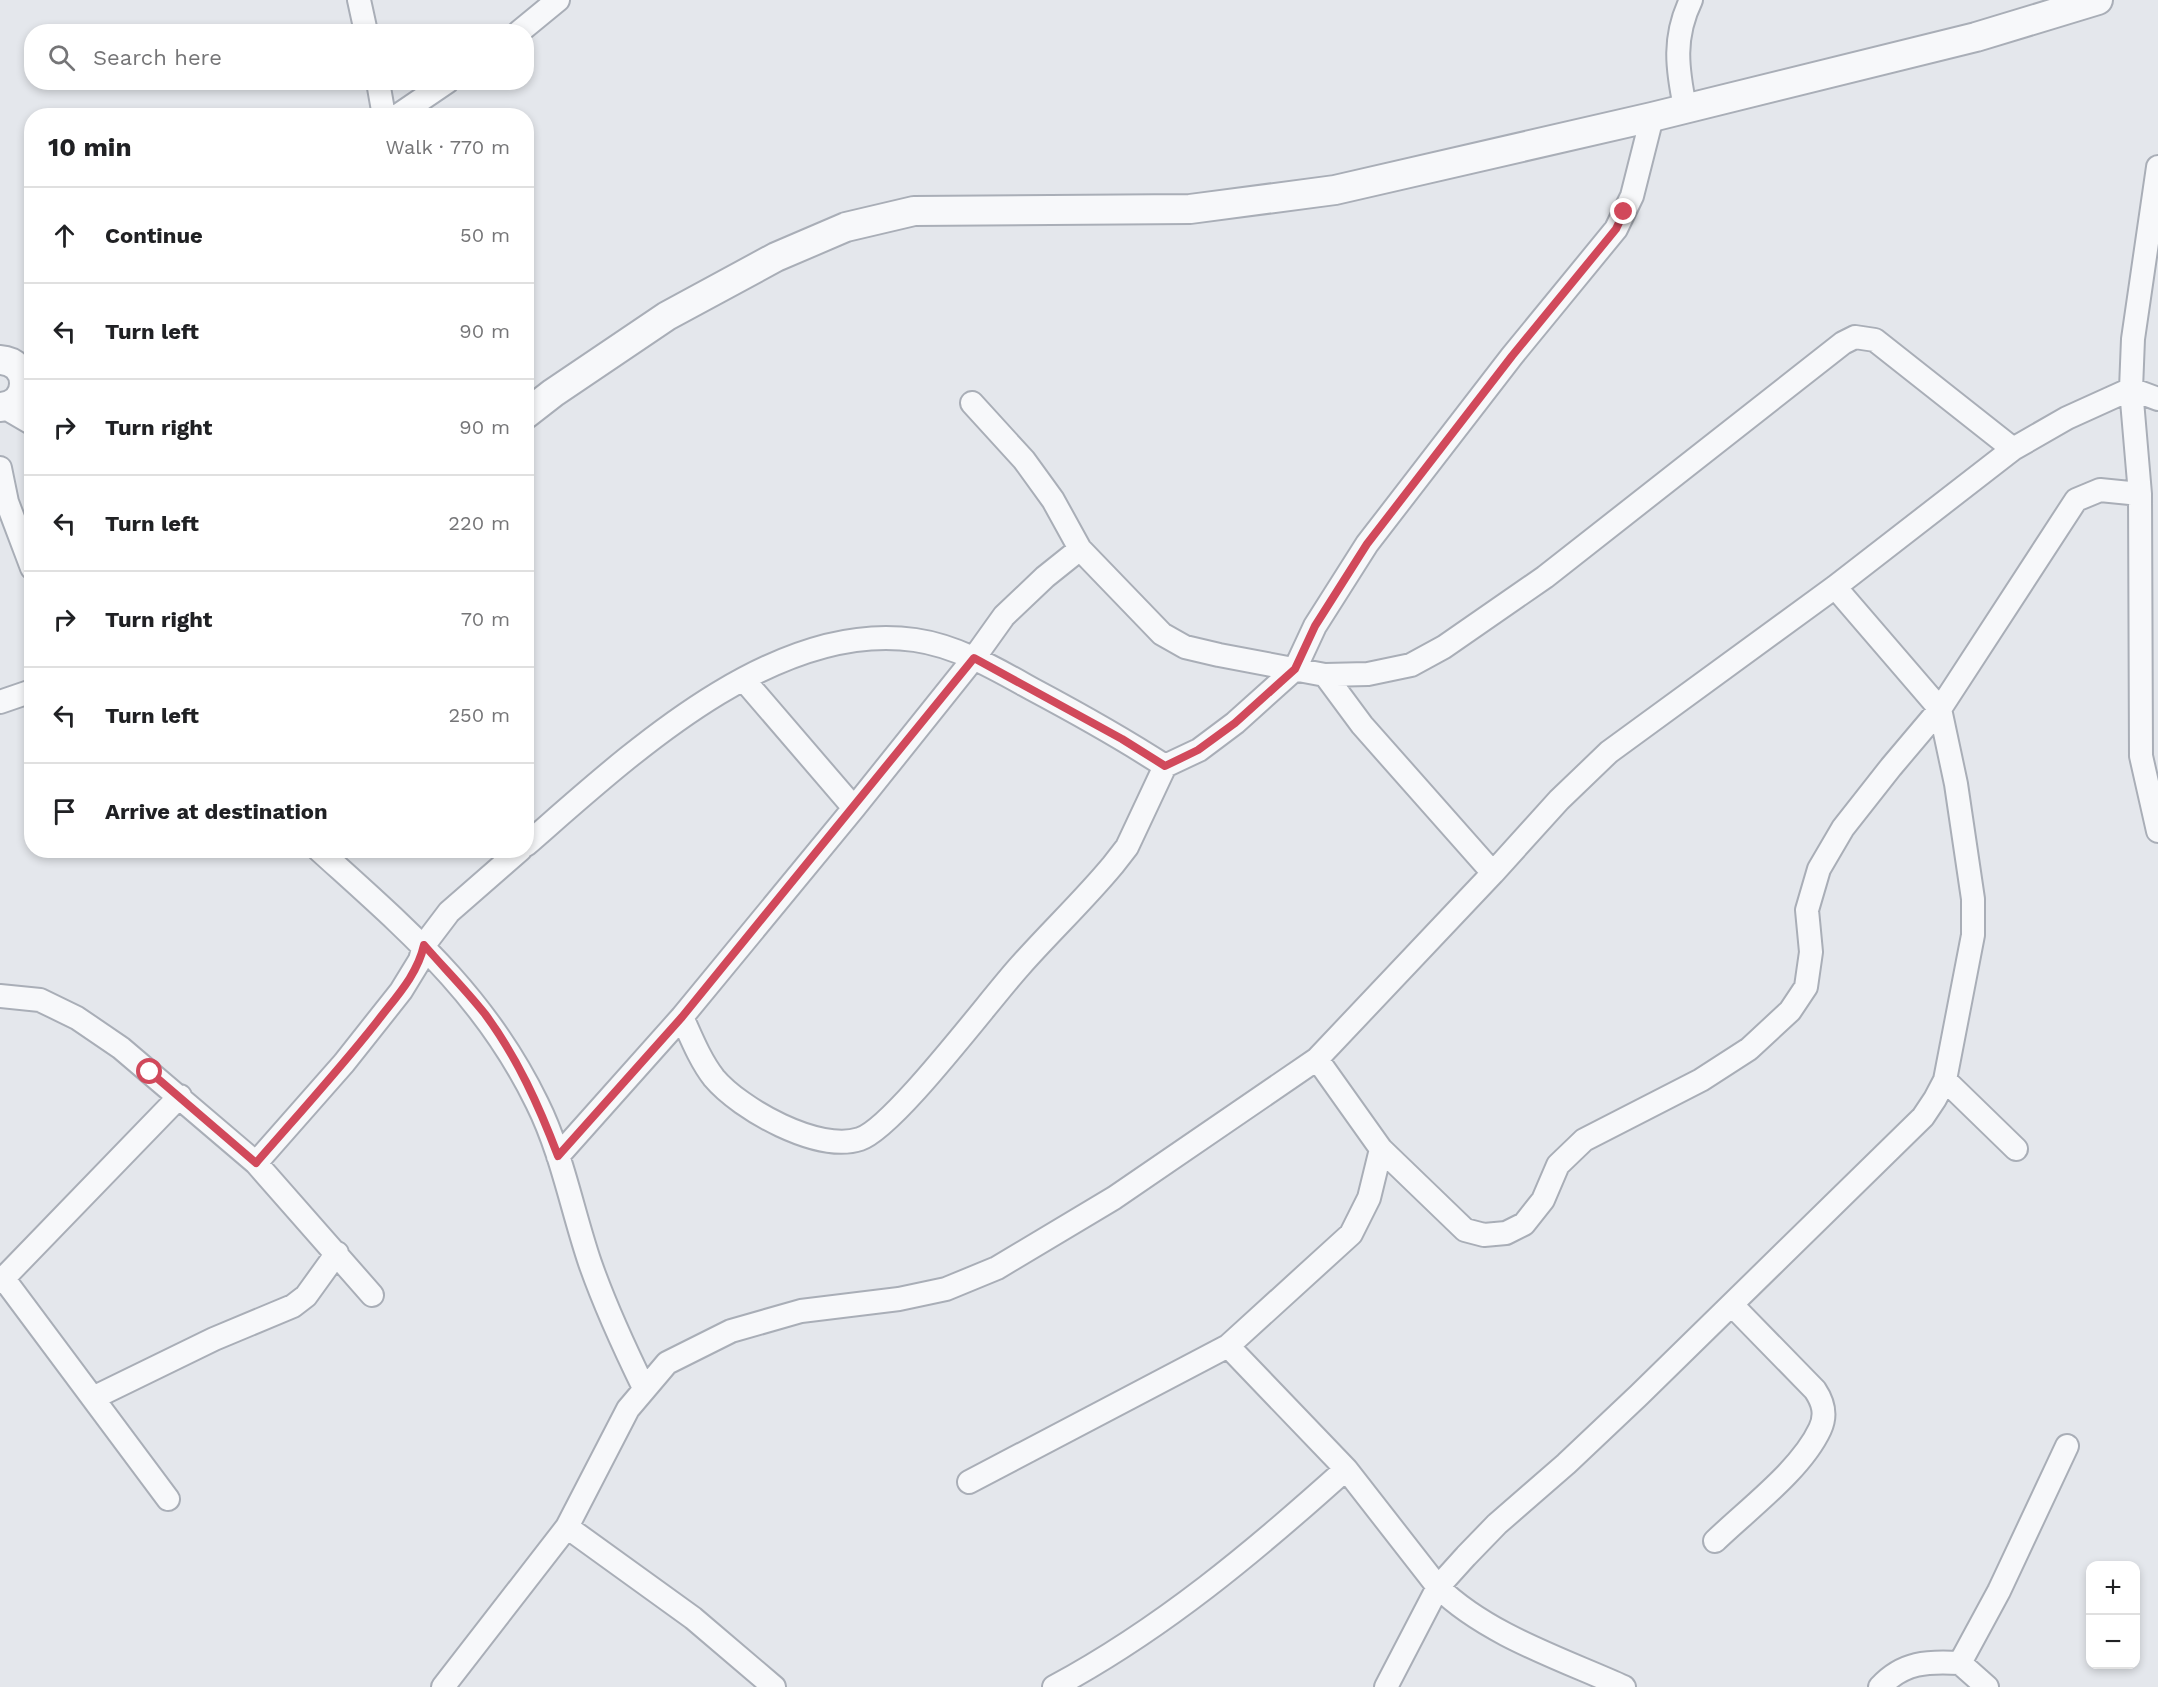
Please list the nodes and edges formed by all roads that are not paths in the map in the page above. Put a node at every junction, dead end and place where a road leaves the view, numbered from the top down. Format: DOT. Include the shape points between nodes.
graph roads {
  1 [pos="358,0"];
  2 [pos="558,0"];
  3 [pos="1691,0"];
  4 [pos="2098,0"];
  5 [pos="364,24"];
  6 [pos="529,24"];
  7 [pos="379,90"];
  8 [pos="435,90"];
  9 [pos="1685,107"];
  10 [pos="383,108"];
  11 [pos="409,108"];
  12 [pos="1652,117"];
  13 [pos="2158,168"];
  14 [pos="0,360"];
  15 [pos="24,374"];
  16 [pos="2131,389"];
  17 [pos="24,390"];
  18 [pos="2158,399"];
  19 [pos="972,403"];
  20 [pos="534,408"];
  21 [pos="13,411"];
  22 [pos="2013,449"];
  23 [pos="0,468"];
  24 [pos="2140,494"];
  25 [pos="24,547"];
  26 [pos="1080,549"];
  27 [pos="1835,587"];
  28 [pos="974,658"];
  29 [pos="1295,669"];
  30 [pos="1325,675"];
  31 [pos="744,680"];
  32 [pos="24,694"];
  33 [pos="0,702"];
  34 [pos="1940,709"];
  35 [pos="1165,766"];
  36 [pos="854,808"];
  37 [pos="2158,831"];
  38 [pos="534,838"];
  39 [pos="328,858"];
  40 [pos="511,858"];
  41 [pos="1493,873"];
  42 [pos="424,945"];
  43 [pos="0,996"];
  44 [pos="682,1017"];
  45 [pos="1317,1059"];
  46 [pos="1945,1080"];
  47 [pos="180,1096"];
  48 [pos="1381,1149"];
  49 [pos="2016,1149"];
  50 [pos="558,1156"];
  51 [pos="256,1163"];
  52 [pos="337,1253"];
  53 [pos="2,1281"];
  54 [pos="372,1295"];
  55 [pos="1732,1305"];
  56 [pos="1228,1346"];
  57 [pos="644,1388"];
  58 [pos="93,1398"];
  59 [pos="2067,1446"];
  60 [pos="1346,1469"];
  61 [pos="969,1482"];
  62 [pos="168,1499"];
  63 [pos="567,1527"];
  64 [pos="1715,1540"];
  65 [pos="1438,1587"];
  66 [pos="1960,1663"];
  67 [pos="443,1687"];
  68 [pos="774,1687"];
  69 [pos="1054,1687"];
  70 [pos="1386,1687"];
  71 [pos="1624,1687"];
  72 [pos="1880,1687"];
  73 [pos="1986,1687"];
  1 -- 5 [label="street"];
  2 -- 6 [label="street"];
  3 -- 9 [label="street" via="1677,44 1677,68"];
  4 -- 9 [label="street" via="1976,37"];
  7 -- 10 [label="street"];
  8 -- 11 [label="street"];
  9 -- 12 [label="street"];
  12 -- 20 [label="street" via="1335,190 1179,210 915,211 846,226 776,257 667,316"];
  12 -- 29 [label="street" via="1632,196 1616,229 1367,544 1315,626"];
  13 -- 16 [label="street" via="2133,339"];
  14 -- 15 [label="street" via="14,363"];
  16 -- 18 [label="street"];
  16 -- 22 [label="street" via="2067,418"];
  16 -- 24 [label="street"];
  17 -- 21 [label="street"];
  19 -- 26 [label="street" via="1024,460 1053,500"];
  22 -- 27 [label="street"];
  22 -- 30 [label="street" via="1875,340 1855,337 1693,458 1545,577 1444,647 1411,665 1368,674"];
  23 -- 25 [label="street" via="7,502"];
  24 -- 34 [label="street" via="2100,490 2076,500"];
  24 -- 37 [label="street" via="2141,756"];
  26 -- 28 [label="street" via="1004,616"];
  26 -- 29 [label="street" via="1162,634 1185,648"];
  27 -- 34 [label="street"];
  27 -- 41 [label="street" via="1609,752"];
  28 -- 31 [label="street" via="918,640 838,642"];
  28 -- 35 [label="street"];
  28 -- 36 [label="street"];
  29 -- 30 [label="street"];
  29 -- 35 [label="street" via="1235,723 1198,750"];
  30 -- 41 [label="street" via="1362,724"];
  31 -- 36 [label="street"];
  31 -- 38 [label="street" via="645,742"];
  32 -- 33 [label="street"];
  34 -- 46 [label="street" via="1973,899 1973,935"];
  34 -- 48 [label="street" via="1843,828 1819,869 1807,910 1811,952 1806,987 1790,1011 1749,1048 1701,1080 1584,1140 1558,1165 1544,1200 1524,1224 1506,1233 1484,1235 1465,1230"];
  35 -- 44 [label="street" via="1127,847 1113,865 993,996 909,1097 882,1125 860,1139 834,1141 804,1135 739,1101 714,1077"];
  36 -- 44 [label="street"];
  39 -- 42 [label="street"];
  40 -- 42 [label="street" via="449,912"];
  41 -- 45 [label="street"];
  42 -- 50 [label="street" via="484,1014 508,1049 538,1104"];
  42 -- 51 [label="street" via="420,960 401,991"];
  43 -- 47 [label="street" via="40,1000 77,1018"];
  44 -- 50 [label="street"];
  45 -- 48 [label="street"];
  45 -- 57 [label="street" via="1114,1198 997,1268 946,1289 801,1311 731,1330 667,1363"];
  46 -- 49 [label="street"];
  46 -- 55 [label="street" via="1923,1117"];
  47 -- 51 [label="street"];
  47 -- 53 [label="street"];
  48 -- 56 [label="street" via="1369,1198 1351,1234"];
  50 -- 57 [label="street" via="590,1263"];
  51 -- 52 [label="street"];
  52 -- 54 [label="street"];
  52 -- 58 [label="street" via="306,1296 293,1306"];
  53 -- 58 [label="street"];
  55 -- 64 [label="street" via="1815,1390 1823,1403 1823,1415 1820,1428 1801,1457"];
  55 -- 65 [label="street" via="1566,1464 1497,1524"];
  56 -- 60 [label="street"];
  56 -- 61 [label="street"];
  57 -- 63 [label="street" via="628,1409"];
  58 -- 62 [label="street"];
  59 -- 66 [label="street" via="2004,1581"];
  60 -- 65 [label="street"];
  60 -- 69 [label="street" via="1208,1587 1108,1658"];
  63 -- 67 [label="street"];
  63 -- 68 [label="street" via="693,1618"];
  65 -- 70 [label="street"];
  65 -- 71 [label="street" via="1462,1607 1515,1637"];
  66 -- 72 [label="street" via="1931,1661 1911,1665"];
  66 -- 73 [label="street"];
}
